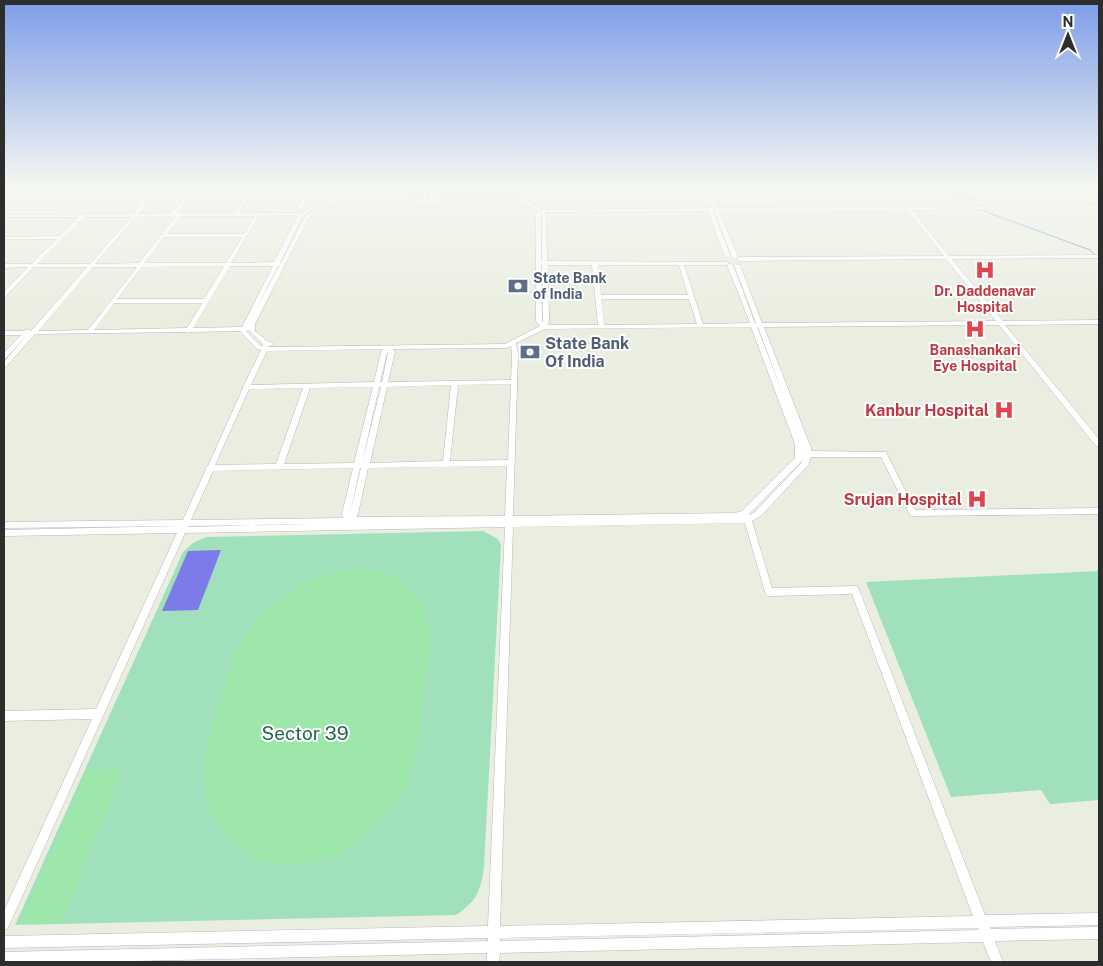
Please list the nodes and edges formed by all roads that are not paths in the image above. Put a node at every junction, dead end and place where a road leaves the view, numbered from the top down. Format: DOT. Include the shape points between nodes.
graph roads {
  1 [pos="67,231"];
  2 [pos="118,231"];
  3 [pos="166,231"];
  4 [pos="247,231"];
  5 [pos="293,231"];
  6 [pos="298,231"];
  7 [pos="540,231"];
  8 [pos="720,231"];
  9 [pos="929,231"];
  10 [pos="245,235"];
  11 [pos="163,236"];
  12 [pos="61,237"];
  13 [pos="4,238"];
  14 [pos="1099,256"];
  15 [pos="951,259"];
  16 [pos="1094,259"];
  17 [pos="732,261"];
  18 [pos="543,263"];
  19 [pos="681,263"];
  20 [pos="595,264"];
  21 [pos="227,265"];
  22 [pos="278,265"];
  23 [pos="139,266"];
  24 [pos="87,267"];
  25 [pos="4,268"];
  26 [pos="31,268"];
  27 [pos="4,295"];
  28 [pos="598,297"];
  29 [pos="691,297"];
  30 [pos="113,301"];
  31 [pos="206,301"];
  32 [pos="1003,322"];
  33 [pos="1099,322"];
  34 [pos="700,325"];
  35 [pos="756,325"];
  36 [pos="601,326"];
  37 [pos="544,327"];
  38 [pos="252,329"];
  39 [pos="243,330"];
  40 [pos="188,331"];
  41 [pos="89,332"];
  42 [pos="4,333"];
  43 [pos="29,333"];
  44 [pos="513,343"];
  45 [pos="265,346"];
  46 [pos="389,348"];
  47 [pos="4,358"];
  48 [pos="4,366"];
  49 [pos="514,382"];
  50 [pos="455,383"];
  51 [pos="376,384"];
  52 [pos="384,384"];
  53 [pos="246,386"];
  54 [pos="307,386"];
  55 [pos="1099,435"];
  56 [pos="1099,444"];
  57 [pos="803,454"];
  58 [pos="511,463"];
  59 [pos="446,464"];
  60 [pos="366,465"];
  61 [pos="357,466"];
  62 [pos="279,467"];
  63 [pos="209,468"];
  64 [pos="1099,511"];
  65 [pos="747,517"];
  66 [pos="348,521"];
  67 [pos="509,522"];
  68 [pos="4,526"];
  69 [pos="183,527"];
  70 [pos="4,532"];
  71 [pos="99,714"];
  72 [pos="4,716"];
  73 [pos="1099,919"];
  74 [pos="981,921"];
  75 [pos="4,924"];
  76 [pos="494,931"];
  77 [pos="1099,933"];
  78 [pos="986,935"];
  79 [pos="4,942"];
  80 [pos="493,946"];
  81 [pos="4,958"];
  82 [pos="493,962"];
  83 [pos="997,962"];
  1 -- 12 [label="street"];
  2 -- 24 [label="street"];
  3 -- 11 [label="street"];
  4 -- 10 [label="street"];
  5 -- 22 [label="street"];
  6 -- 22 [label="street"];
  7 -- 18 [label="street"];
  8 -- 17 [label="street"];
  9 -- 15 [label="street"];
  10 -- 11 [label="street"];
  10 -- 21 [label="street"];
  11 -- 23 [label="street"];
  12 -- 13 [label="street"];
  12 -- 26 [label="street"];
  14 -- 16 [label="street"];
  15 -- 16 [label="street"];
  15 -- 17 [label="street"];
  15 -- 32 [label="street"];
  17 -- 18 [label="street"];
  17 -- 19 [label="street"];
  17 -- 35 [label="street"];
  18 -- 20 [label="street"];
  18 -- 37 [label="street"];
  19 -- 20 [label="street"];
  19 -- 29 [label="street"];
  20 -- 28 [label="street"];
  21 -- 22 [label="street"];
  21 -- 23 [label="street"];
  21 -- 31 [label="street"];
  22 -- 38 [label="street"];
  22 -- 39 [label="street"];
  23 -- 24 [label="street"];
  23 -- 30 [label="street"];
  24 -- 26 [label="street"];
  24 -- 43 [label="street"];
  25 -- 26 [label="street"];
  26 -- 27 [label="street"];
  28 -- 29 [label="street"];
  28 -- 36 [label="street"];
  29 -- 34 [label="street"];
  30 -- 31 [label="street"];
  30 -- 41 [label="street"];
  31 -- 40 [label="street"];
  32 -- 33 [label="street"];
  32 -- 35 [label="street"];
  32 -- 55 [label="street"];
  32 -- 56 [label="street"];
  34 -- 35 [label="street"];
  34 -- 36 [label="street"];
  35 -- 57 [label="street" via="807,448"];
  36 -- 37 [label="street"];
  37 -- 44 [label="street"];
  38 -- 39 [label="street"];
  38 -- 45 [label="street"];
  39 -- 40 [label="street"];
  39 -- 45 [label="street" via="259,348"];
  40 -- 41 [label="street"];
  41 -- 43 [label="street"];
  42 -- 43 [label="street"];
  43 -- 47 [label="street"];
  43 -- 48 [label="street"];
  44 -- 45 [label="street"];
  44 -- 46 [label="street" via="506,346"];
  44 -- 49 [label="street"];
  45 -- 46 [label="street"];
  45 -- 53 [label="street"];
  46 -- 51 [label="street" via="384,352"];
  46 -- 52 [label="street" via="392,352"];
  49 -- 50 [label="street"];
  49 -- 58 [label="street"];
  50 -- 52 [label="street"];
  50 -- 59 [label="street"];
  51 -- 52 [label="street"];
  51 -- 54 [label="street"];
  51 -- 61 [label="street"];
  52 -- 60 [label="street"];
  53 -- 54 [label="street"];
  53 -- 63 [label="street"];
  54 -- 62 [label="street"];
  57 -- 64 [label="street" via="883,454 913,513"];
  57 -- 65 [label="street" via="805,463 759,513"];
  58 -- 59 [label="street"];
  58 -- 67 [label="street"];
  59 -- 60 [label="street"];
  60 -- 61 [label="street"];
  60 -- 66 [label="street" via="354,514"];
  61 -- 62 [label="street"];
  61 -- 66 [label="street" via="346,514"];
  62 -- 63 [label="street"];
  63 -- 69 [label="street"];
  65 -- 67 [label="street"];
  65 -- 74 [label="street" via="769,592 855,590"];
  66 -- 67 [label="street"];
  66 -- 69 [label="street"];
  67 -- 69 [label="street"];
  67 -- 76 [label="street"];
  68 -- 69 [label="street"];
  69 -- 70 [label="street"];
  69 -- 71 [label="street"];
  71 -- 72 [label="street"];
  71 -- 75 [label="street"];
  73 -- 74 [label="street"];
  74 -- 76 [label="street"];
  74 -- 78 [label="street"];
  76 -- 79 [label="street"];
  76 -- 80 [label="street"];
  77 -- 78 [label="street"];
  78 -- 80 [label="street"];
  78 -- 83 [label="street"];
  80 -- 81 [label="street"];
  80 -- 82 [label="street"];
}
